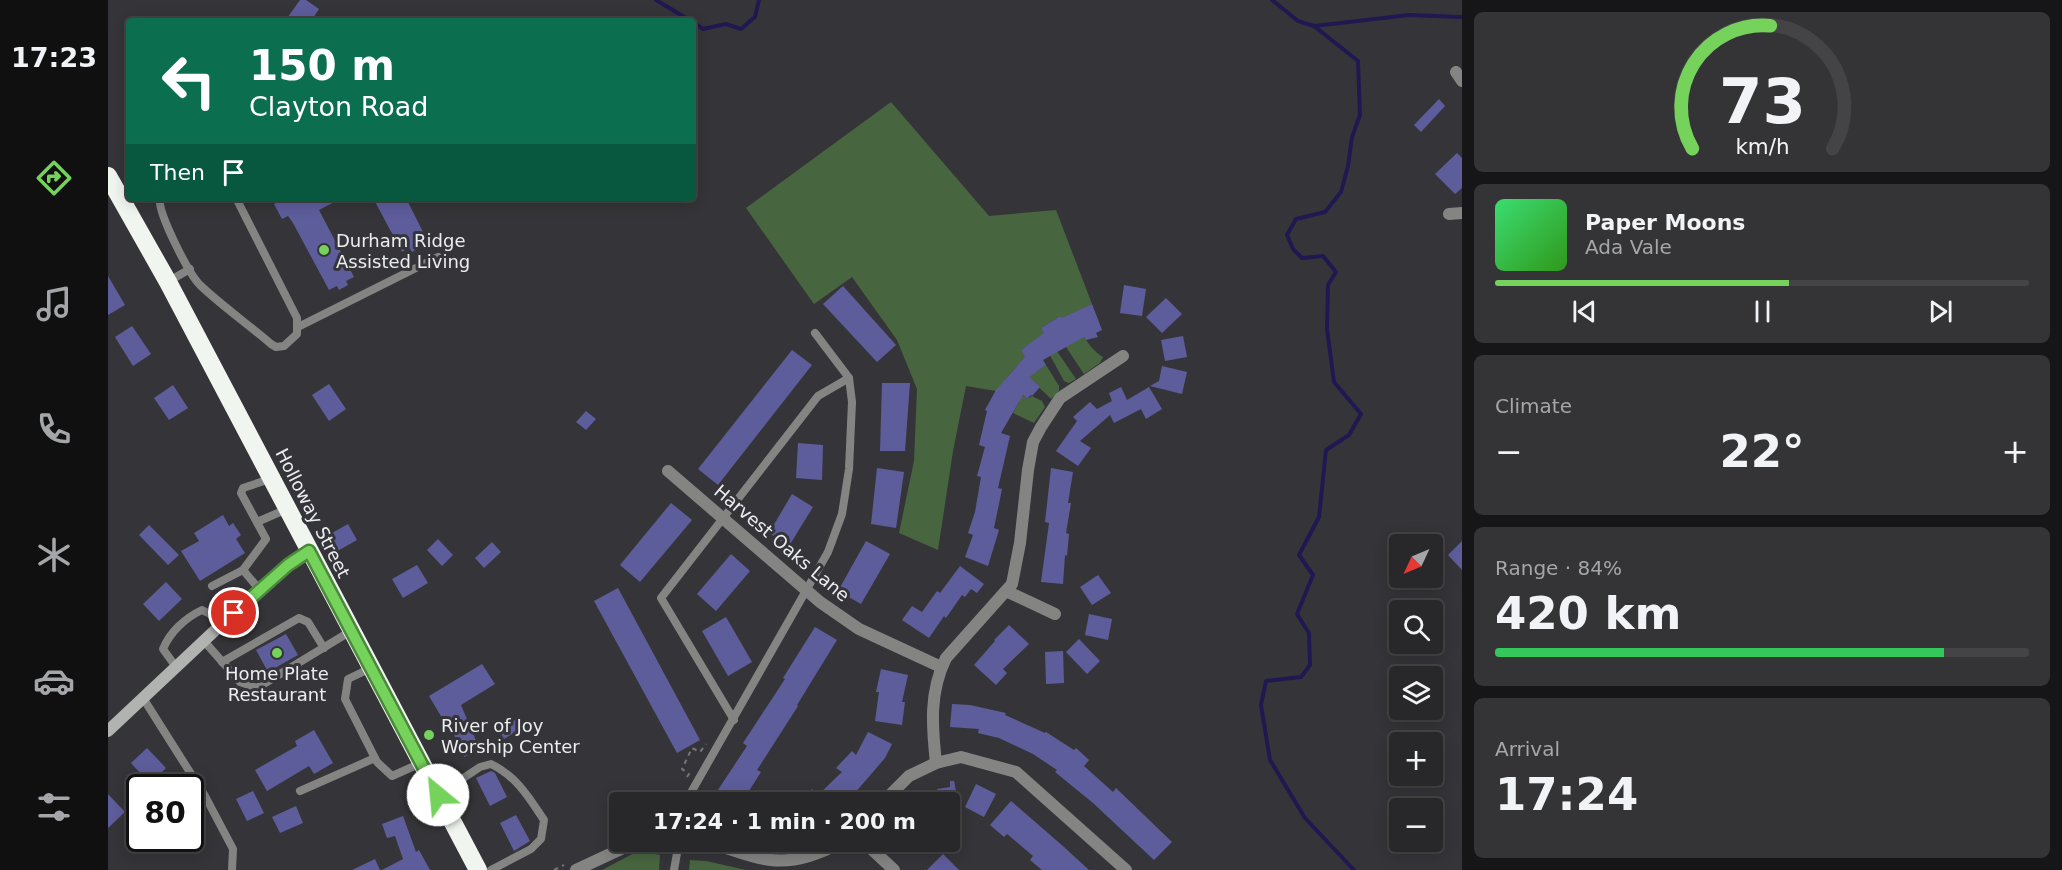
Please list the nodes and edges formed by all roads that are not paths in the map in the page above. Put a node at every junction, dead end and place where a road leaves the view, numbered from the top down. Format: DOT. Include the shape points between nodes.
graph roads {
  1 [pos="108,176"];
  2 [pos="160,201"];
  3 [pos="238,201"];
  4 [pos="1462,213"];
  5 [pos="1449,214"];
  6 [pos="438,257"];
  7 [pos="190,269"];
  8 [pos="168,282"];
  9 [pos="298,327"];
  10 [pos="815,333"];
  11 [pos="1123,356"];
  12 [pos="849,378"];
  13 [pos="668,471"];
  14 [pos="271,478"];
  15 [pos="287,509"];
  16 [pos="723,518"];
  17 [pos="257,522"];
  18 [pos="309,551"];
  19 [pos="243,570"];
  20 [pos="212,586"];
  21 [pos="259,589"];
  22 [pos="805,591"];
  23 [pos="1006,591"];
  24 [pos="1055,614"];
  25 [pos="221,625"];
  26 [pos="351,631"];
  27 [pos="204,641"];
  28 [pos="324,648"];
  29 [pos="222,662"];
  30 [pos="176,667"];
  31 [pos="941,667"];
  32 [pos="370,668"];
  33 [pos="143,698"];
  34 [pos="734,720"];
  35 [pos="108,731"];
  36 [pos="375,758"];
  37 [pos="421,763"];
  38 [pos="936,763"];
  39 [pos="300,791"];
  40 [pos="691,792"];
  41 [pos="893,792"];
  42 [pos="438,795"];
  43 [pos="615,852"];
  44 [pos="677,852"];
  45 [pos="739,852"];
  46 [pos="822,852"];
  47 [pos="875,852"];
  48 [pos="232,870"];
  49 [pos="478,870"];
  50 [pos="491,870"];
  51 [pos="576,870"];
  52 [pos="674,870"];
  53 [pos="894,870"];
  54 [pos="1126,870"];
  1 -- 8 [label="highway, Holloway Street"];
  2 -- 7 [label="lane" via="163,219"];
  3 -- 9 [label="lane"];
  4 -- 5 [label="street"];
  6 -- 9 [label="lane"];
  7 -- 8 [label="lane"];
  7 -- 9 [label="lane" via="198,283 276,347 290,341"];
  8 -- 14 [label="highway, Holloway Street"];
  10 -- 12 [label="lane"];
  11 -- 23 [label="street" via="1060,398 1033,442 1020,543 1012,584"];
  12 -- 16 [label="lane" via="818,396"];
  12 -- 22 [label="lane" via="852,435 842,514 828,552"];
  13 -- 16 [label="street, Harvest Oaks Lane"];
  14 -- 15 [label="highway, Holloway Street"];
  14 -- 17 [label="lane" via="243,488"];
  15 -- 17 [label="lane"];
  15 -- 18 [label="highway, Holloway Street"];
  16 -- 22 [label="street, Harvest Oaks Lane"];
  16 -- 34 [label="lane" via="661,598"];
  17 -- 19 [label="lane" via="266,539"];
  18 -- 21 [label="street"];
  18 -- 26 [label="highway, Holloway Street"];
  19 -- 20 [label="lane"];
  19 -- 21 [label="lane"];
  21 -- 25 [label="street"];
  22 -- 31 [label="street, Harvest Oaks Lane" via="859,629"];
  22 -- 34 [label="lane"];
  23 -- 24 [label="street"];
  23 -- 31 [label="street"];
  25 -- 27 [label="street"];
  25 -- 30 [label="lane" via="202,610 168,637 163,649"];
  26 -- 28 [label="lane"];
  26 -- 32 [label="highway, Holloway Street"];
  27 -- 29 [label="lane"];
  27 -- 30 [label="street"];
  28 -- 29 [label="lane" via="256,688 240,682"];
  28 -- 29 [label="lane" via="308,621 299,618"];
  30 -- 33 [label="street"];
  31 -- 38 [label="street" via="932,701"];
  32 -- 36 [label="lane" via="348,679 345,699"];
  32 -- 37 [label="highway, Holloway Street"];
  33 -- 35 [label="street"];
  33 -- 48 [label="lane" via="205,796 233,849"];
  34 -- 40 [label="lane"];
  36 -- 37 [label="lane" via="392,776"];
  36 -- 39 [label="lane"];
  37 -- 42 [label="highway, Holloway Street"];
  38 -- 41 [label="street" via="909,776"];
  38 -- 54 [label="street" via="961,757 1016,772"];
  42 -- 49 [label="highway, Holloway Street"];
  42 -- 50 [label="lane" via="491,764 523,787 544,819 541,839 531,849"];
  43 -- 51 [label="street"];
  44 -- 52 [label="lane"];
  45 -- 46 [label="street" via="769,860"];
  47 -- 53 [label="street"];
}
